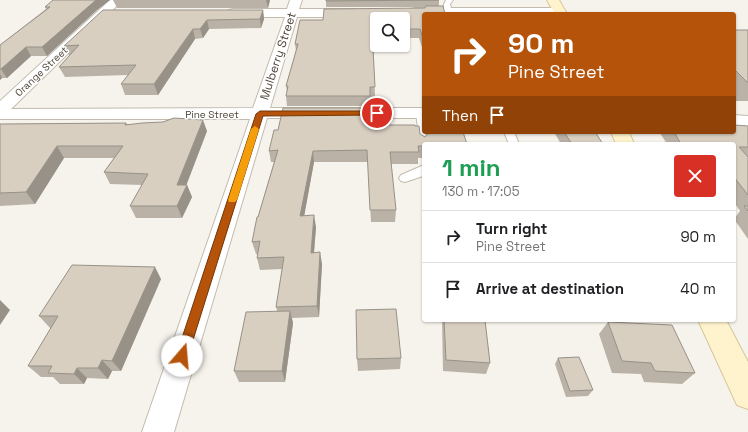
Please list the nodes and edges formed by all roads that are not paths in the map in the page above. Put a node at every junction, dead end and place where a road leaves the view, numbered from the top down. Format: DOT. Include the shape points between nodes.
graph roads {
  1 [pos="553,0"];
  2 [pos="294,6"];
  3 [pos="449,6"];
  4 [pos="117,7"];
  5 [pos="401,12"];
  6 [pos="544,12"];
  7 [pos="559,12"];
  8 [pos="220,13"];
  9 [pos="362,13"];
  10 [pos="0,110"];
  11 [pos="422,113"];
  12 [pos="0,114"];
  13 [pos="260,114"];
  14 [pos="736,120"];
  15 [pos="748,121"];
  16 [pos="422,171"];
  17 [pos="405,178"];
  18 [pos="713,322"];
  19 [pos="748,394"];
  20 [pos="158,432"];
  1 -- 7 [label="main road"];
  2 -- 8 [label="street"];
  2 -- 9 [label="street"];
  2 -- 13 [label="street, Mulberry Street"];
  3 -- 5 [label="street"];
  3 -- 6 [label="street"];
  4 -- 10 [label="street, Orange Street" via="102,14"];
  11 -- 13 [label="street, Pine Street"];
  12 -- 13 [label="street, Pine Street"];
  13 -- 20 [label="street, Mulberry Street"];
  14 -- 15 [label="street"];
  16 -- 17 [label="lane"];
  18 -- 19 [label="main road"];
}
